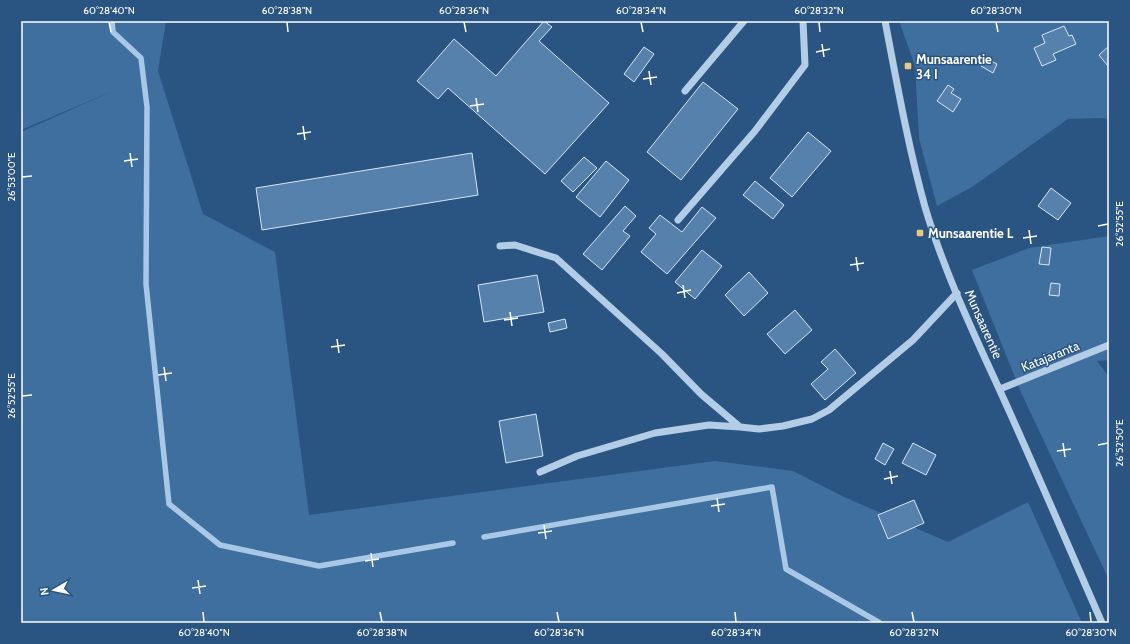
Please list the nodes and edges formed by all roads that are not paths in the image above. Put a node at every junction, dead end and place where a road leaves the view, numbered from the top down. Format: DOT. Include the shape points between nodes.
graph roads {
  1 [pos="744,21"];
  2 [pos="803,21"];
  3 [pos="885,21"];
  4 [pos="685,91"];
  5 [pos="678,220"];
  6 [pos="500,246"];
  7 [pos="957,293"];
  8 [pos="1109,345"];
  9 [pos="1000,389"];
  10 [pos="740,427"];
  11 [pos="540,472"];
  12 [pos="1102,623"];
  1 -- 4 [label="street"];
  2 -- 5 [label="street" via="805,65 755,131"];
  3 -- 7 [label="street, Munsaarentie" via="909,146 926,208"];
  6 -- 10 [label="street" via="515,245 556,258 662,354 701,394"];
  7 -- 9 [label="street, Munsaarentie"];
  7 -- 10 [label="street" via="913,340 829,410 812,419 783,426 759,429"];
  8 -- 9 [label="street, Katajaranta"];
  9 -- 12 [label="street, Munsaarentie"];
  10 -- 11 [label="street" via="709,425 655,433 577,456"];
}
